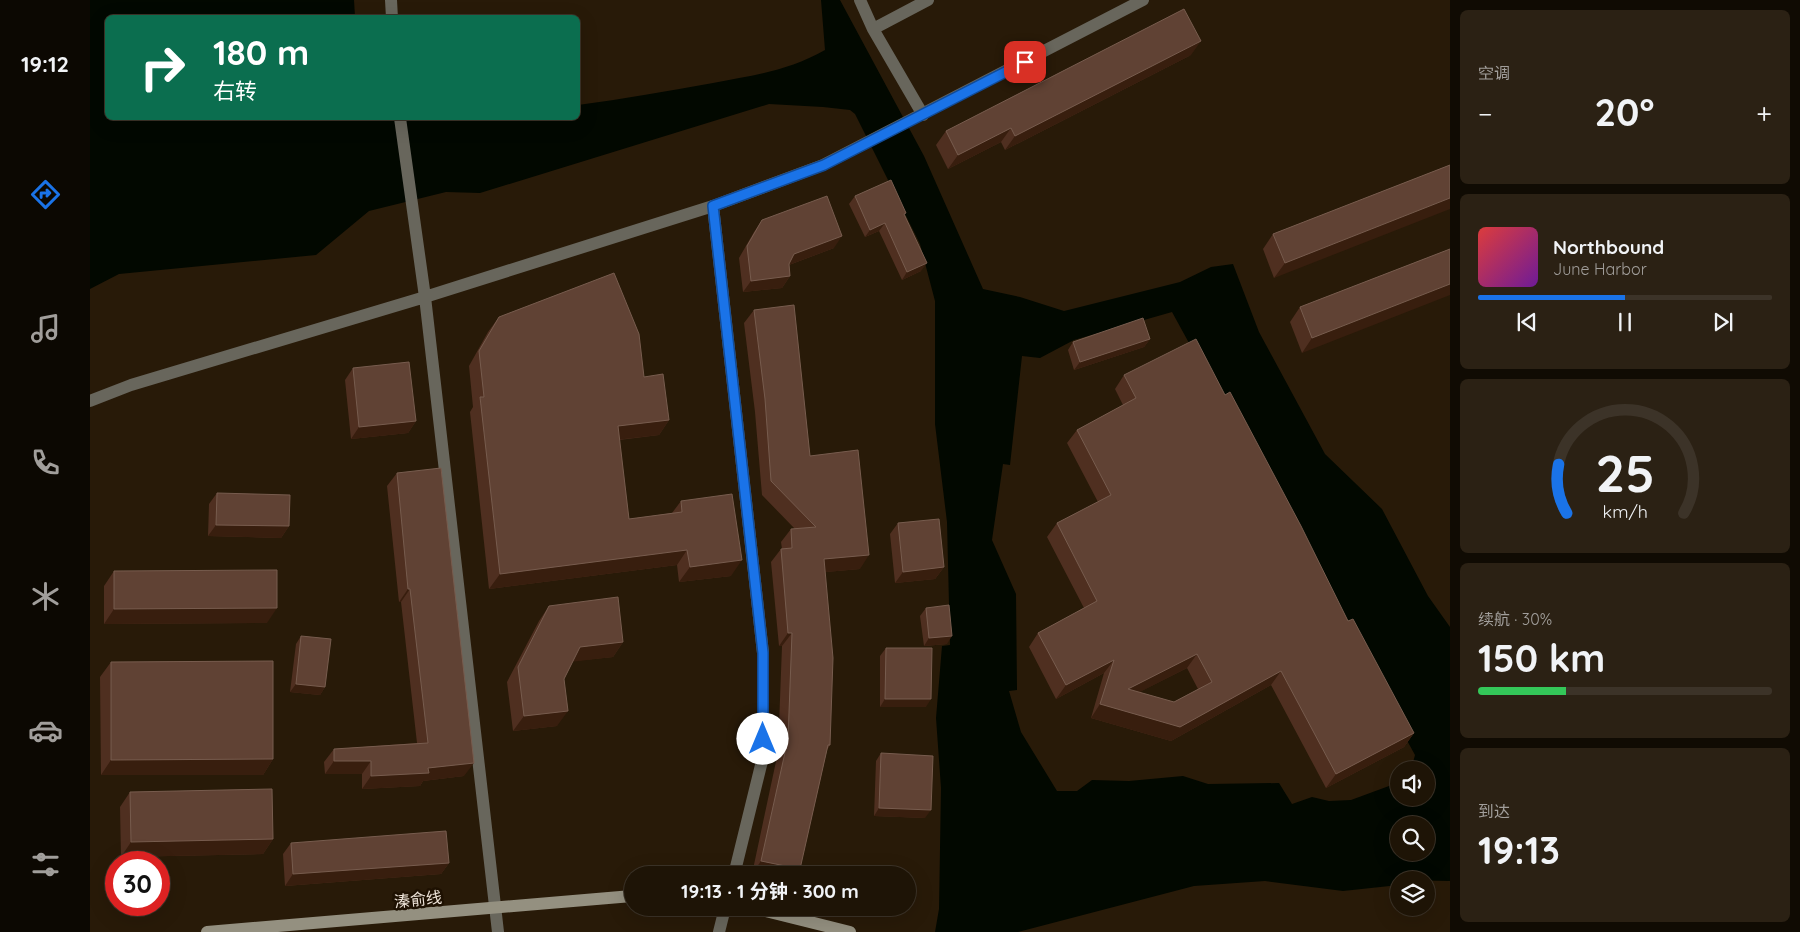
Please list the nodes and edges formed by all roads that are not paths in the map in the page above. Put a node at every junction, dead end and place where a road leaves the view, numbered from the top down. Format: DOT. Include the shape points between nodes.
graph roads {
  1 [pos="391,0"];
  2 [pos="860,0"];
  3 [pos="928,0"];
  4 [pos="1143,0"];
  5 [pos="392,15"];
  6 [pos="873,29"];
  7 [pos="923,115"];
  8 [pos="400,120"];
  9 [pos="713,206"];
  10 [pos="425,297"];
  11 [pos="90,401"];
  12 [pos="736,866"];
  13 [pos="624,897"];
  14 [pos="497,907"];
  15 [pos="723,916"];
  16 [pos="786,916"];
  17 [pos="207,932"];
  18 [pos="498,932"];
  19 [pos="719,932"];
  20 [pos="850,932"];
  1 -- 5 [label="street"];
  2 -- 6 [label="street"];
  3 -- 6 [label="street"];
  4 -- 7 [label="street"];
  6 -- 7 [label="street"];
  7 -- 9 [label="street" via="824,165"];
  8 -- 10 [label="street"];
  9 -- 10 [label="street"];
  9 -- 12 [label="street" via="763,653 763,757"];
  10 -- 11 [label="street" via="131,385"];
  10 -- 14 [label="street"];
  13 -- 14 [label="main road, 溱俞线"];
  14 -- 17 [label="main road, 溱俞线"];
  14 -- 18 [label="street"];
  15 -- 19 [label="street"];
  16 -- 20 [label="main road"];
}
